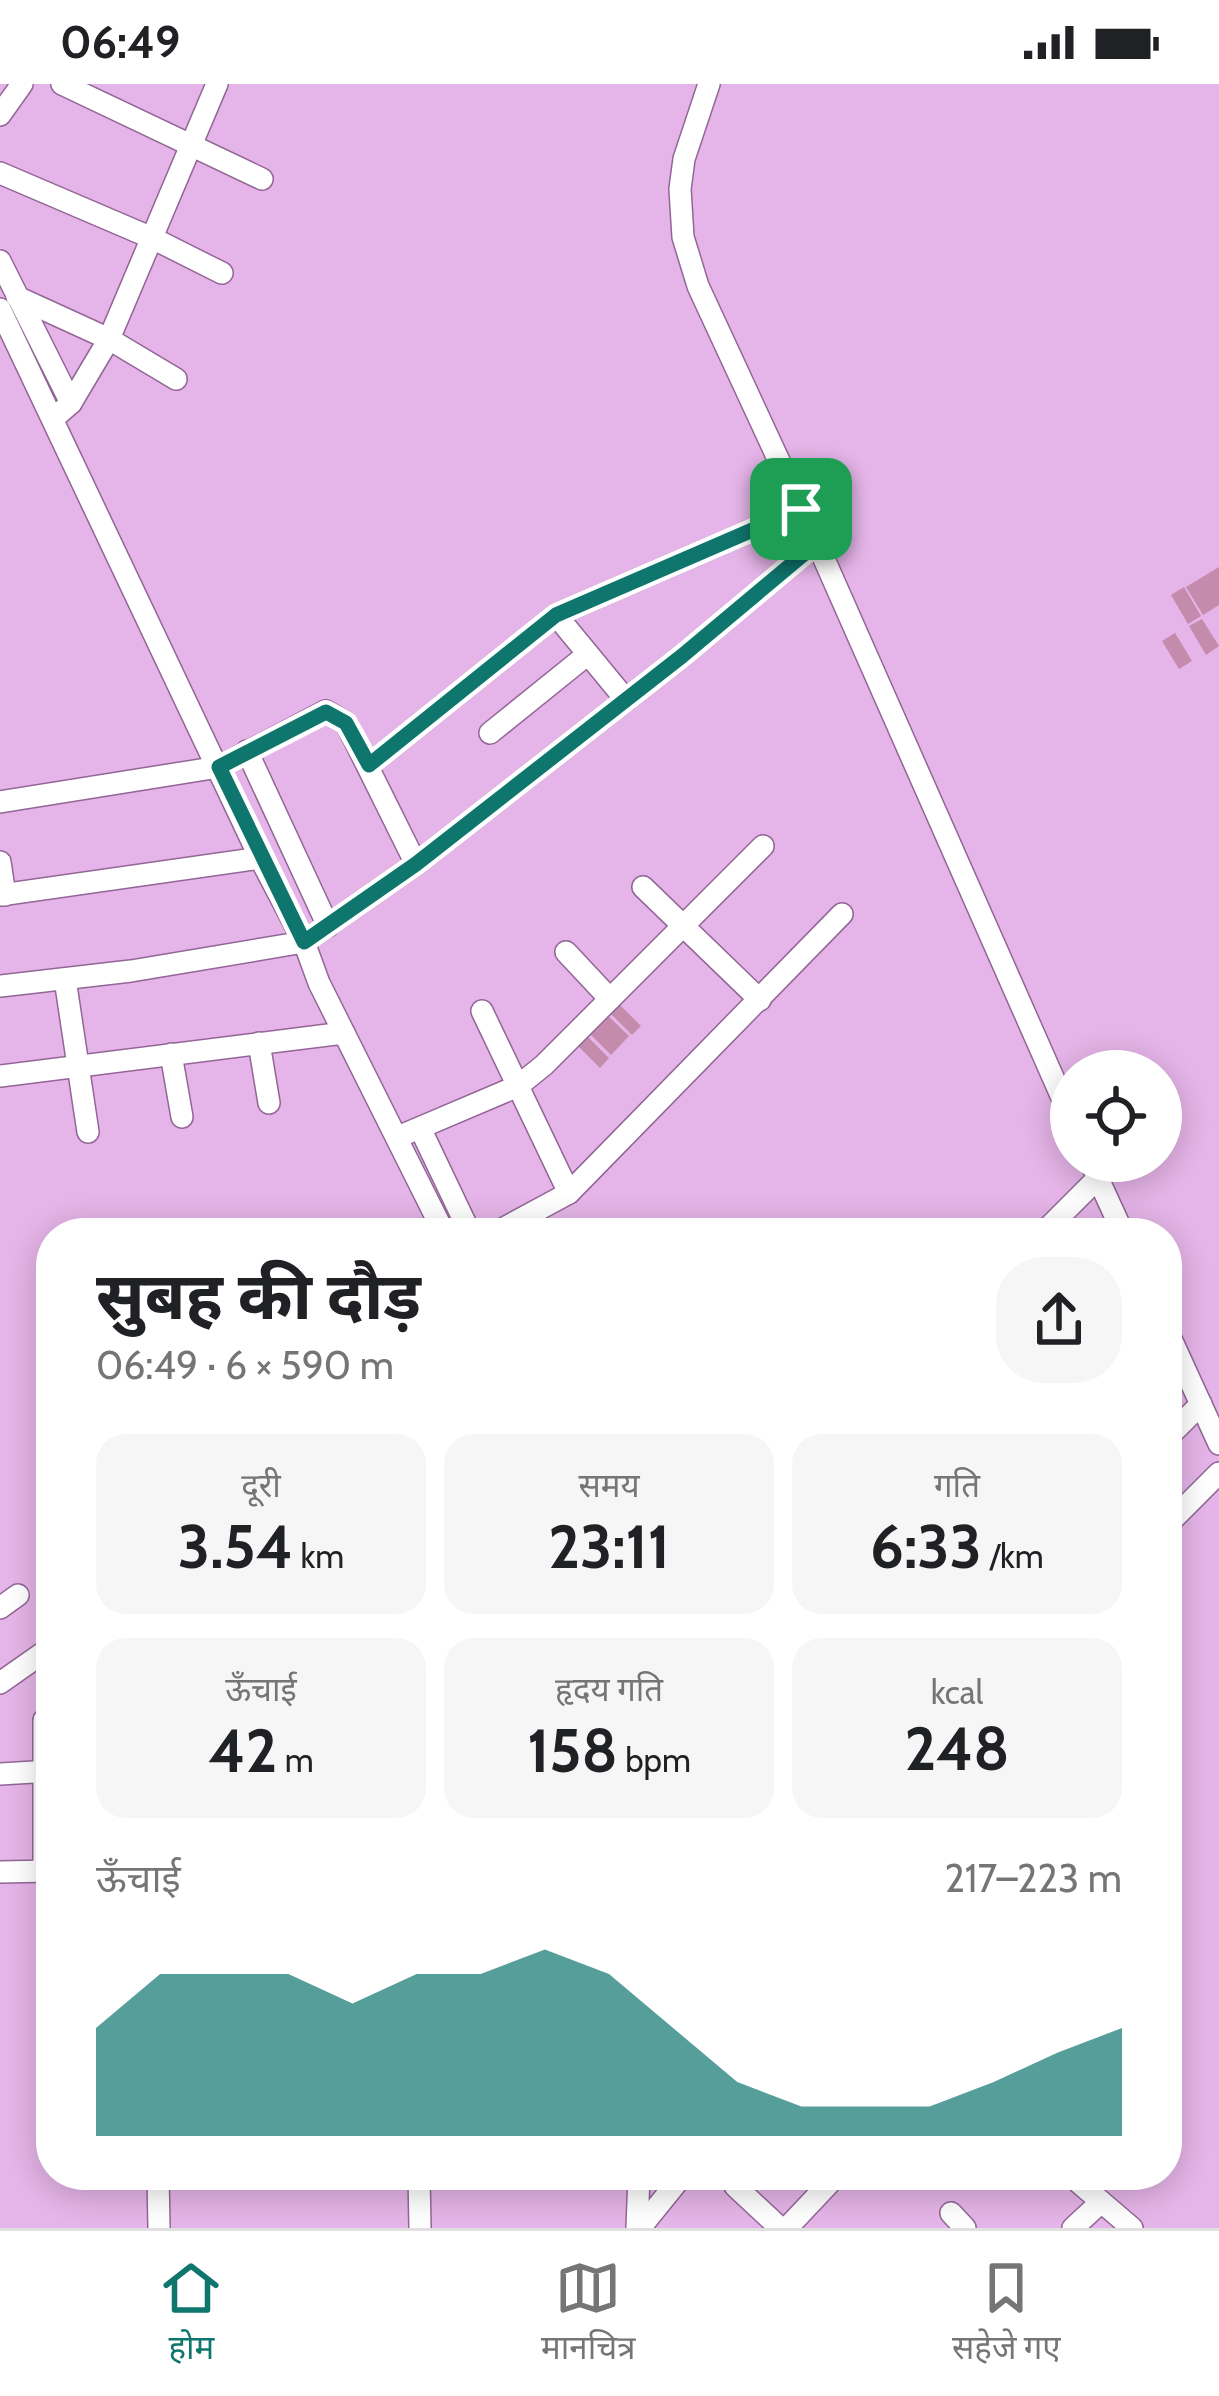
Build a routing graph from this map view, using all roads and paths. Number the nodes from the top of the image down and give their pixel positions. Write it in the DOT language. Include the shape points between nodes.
graph roads {
  1 [pos="22,84"];
  2 [pos="62,84"];
  3 [pos="218,84"];
  4 [pos="709,84"];
  5 [pos="0,115"];
  6 [pos="190,148"];
  7 [pos="0,173"];
  8 [pos="262,179"];
  9 [pos="152,238"];
  10 [pos="0,262"];
  11 [pos="222,273"];
  12 [pos="8,303"];
  13 [pos="109,339"];
  14 [pos="176,379"];
  15 [pos="63,410"];
  16 [pos="801,509"];
  17 [pos="817,543"];
  18 [pos="556,615"];
  19 [pos="588,654"];
  20 [pos="626,700"];
  21 [pos="490,733"];
  22 [pos="248,751"];
  23 [pos="369,765"];
  24 [pos="219,767"];
  25 [pos="0,802"];
  26 [pos="763,845"];
  27 [pos="260,858"];
  28 [pos="0,862"];
  29 [pos="416,864"];
  30 [pos="643,887"];
  31 [pos="3,895"];
  32 [pos="842,914"];
  33 [pos="328,926"];
  34 [pos="684,928"];
  35 [pos="304,942"];
  36 [pos="566,952"];
  37 [pos="65,979"];
  38 [pos="0,986"];
  39 [pos="610,999"];
  40 [pos="760,1000"];
  41 [pos="482,1011"];
  42 [pos="344,1033"];
  43 [pos="259,1043"];
  44 [pos="171,1054"];
  45 [pos="79,1065"];
  46 [pos="1050,1070"];
  47 [pos="0,1076"];
  48 [pos="518,1086"];
  49 [pos="269,1102"];
  50 [pos="182,1118"];
  51 [pos="420,1128"];
  52 [pos="88,1132"];
  53 [pos="398,1137"];
  54 [pos="1084,1182"];
  55 [pos="1100,1182"];
  56 [pos="569,1193"];
  57 [pos="437,1218"];
  58 [pos="463,1218"];
  59 [pos="523,1218"];
  60 [pos="1055,1218"];
  61 [pos="1116,1218"];
  62 [pos="1182,1363"];
  63 [pos="1201,1404"];
  64 [pos="1182,1423"];
  65 [pos="1219,1444"];
  66 [pos="1219,1473"];
  67 [pos="1182,1511"];
  68 [pos="36,1658"];
  69 [pos="0,1683"];
  70 [pos="36,1772"];
  71 [pos="0,1774"];
  72 [pos="36,1871"];
  73 [pos="0,1873"];
  74 [pos="158,2190"];
  75 [pos="419,2190"];
  76 [pos="639,2190"];
  77 [pos="671,2190"];
  78 [pos="740,2190"];
  79 [pos="822,2190"];
  80 [pos="1086,2190"];
  81 [pos="1100,2203"];
  82 [pos="159,2228"];
  83 [pos="420,2228"];
  84 [pos="639,2228"];
  85 [pos="784,2228"];
  86 [pos="1073,2228"];
  87 [pos="1132,2228"];
  1 -- 5 [label="street"];
  2 -- 6 [label="street"];
  3 -- 6 [label="street"];
  4 -- 16 [label="street" via="684,159 683,237"];
  6 -- 8 [label="street"];
  6 -- 9 [label="street"];
  7 -- 9 [label="street"];
  9 -- 11 [label="street"];
  9 -- 13 [label="street"];
  10 -- 12 [label="street"];
  12 -- 13 [label="street"];
  12 -- 15 [label="street"];
  13 -- 14 [label="street"];
  13 -- 15 [label="street"];
  15 -- 24 [label="street"];
  16 -- 17 [label="street"];
  16 -- 18 [label="street"];
  17 -- 20 [label="street"];
  17 -- 46 [label="street"];
  18 -- 19 [label="street"];
  18 -- 23 [label="street"];
  19 -- 20 [label="street"];
  19 -- 21 [label="street"];
  20 -- 29 [label="street"];
  22 -- 23 [label="street" via="326,712 346,723"];
  22 -- 24 [label="street"];
  22 -- 33 [label="street"];
  23 -- 29 [label="street"];
  24 -- 25 [label="street"];
  24 -- 27 [label="street"];
  26 -- 34 [label="street"];
  27 -- 31 [label="street"];
  27 -- 35 [label="street"];
  28 -- 31 [label="street"];
  29 -- 33 [label="street"];
  30 -- 34 [label="street"];
  32 -- 40 [label="street"];
  33 -- 35 [label="street"];
  34 -- 39 [label="street"];
  34 -- 40 [label="street"];
  35 -- 37 [label="street"];
  35 -- 42 [label="street"];
  36 -- 39 [label="street"];
  37 -- 38 [label="street"];
  37 -- 45 [label="street"];
  39 -- 48 [label="street"];
  40 -- 56 [label="street"];
  41 -- 48 [label="street"];
  42 -- 43 [label="street"];
  42 -- 53 [label="street"];
  43 -- 44 [label="street"];
  43 -- 49 [label="street"];
  44 -- 45 [label="street"];
  44 -- 50 [label="street"];
  45 -- 47 [label="street"];
  45 -- 52 [label="street"];
  48 -- 51 [label="street"];
  48 -- 56 [label="street"];
  51 -- 53 [label="street"];
  51 -- 58 [label="street"];
  53 -- 57 [label="street"];
  54 -- 60 [label="street"];
  55 -- 61 [label="street"];
  56 -- 59 [label="street"];
  62 -- 63 [label="street"];
  63 -- 64 [label="street"];
  63 -- 65 [label="street"];
  66 -- 67 [label="street"];
  68 -- 69 [label="street"];
  70 -- 71 [label="street"];
  72 -- 73 [label="street"];
  74 -- 82 [label="street"];
  75 -- 83 [label="street"];
  76 -- 84 [label="street"];
  77 -- 84 [label="street"];
  78 -- 85 [label="street"];
  79 -- 85 [label="street"];
  80 -- 81 [label="street"];
  81 -- 86 [label="street"];
  81 -- 87 [label="street"];
}
